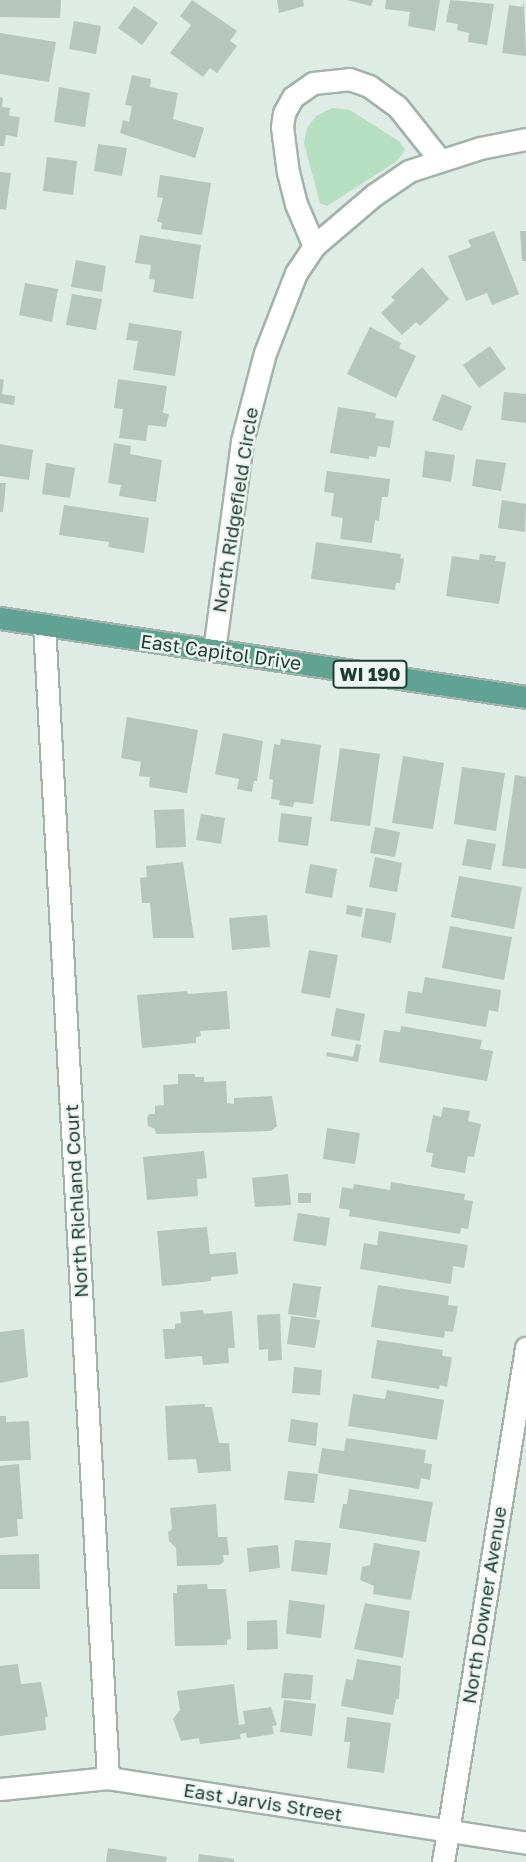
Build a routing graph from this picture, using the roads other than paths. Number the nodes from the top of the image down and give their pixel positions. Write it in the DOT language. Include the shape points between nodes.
graph roads {
  1 [pos="526,139"];
  2 [pos="440,160"];
  3 [pos="314,246"];
  4 [pos="0,618"];
  5 [pos="44,625"];
  6 [pos="214,651"];
  7 [pos="526,696"];
  8 [pos="526,1348"];
  9 [pos="108,1778"];
  10 [pos="0,1789"];
  11 [pos="448,1831"];
  12 [pos="526,1843"];
  13 [pos="443,1862"];
  1 -- 2 [label="street, North Ridgefield Circle"];
  2 -- 3 [label="street, North Ridgefield Circle" via="409,171"];
  2 -- 3 [label="street" via="397,106 369,86 349,79 313,83 293,97 282,127 296,204"];
  3 -- 6 [label="street, North Ridgefield Circle" via="296,273 253,392 242,441"];
  4 -- 5 [label="main road, East Capitol Drive / WI 190"];
  5 -- 6 [label="main road, East Capitol Drive / WI 190"];
  5 -- 9 [label="street, North Richland Court"];
  6 -- 7 [label="main road, East Capitol Drive / WI 190"];
  8 -- 11 [label="street, North Downer Avenue"];
  9 -- 10 [label="street, East Jarvis Street"];
  9 -- 11 [label="street, East Jarvis Street"];
  11 -- 12 [label="street, East Jarvis Street"];
  11 -- 13 [label="street, North Downer Avenue"];
}
